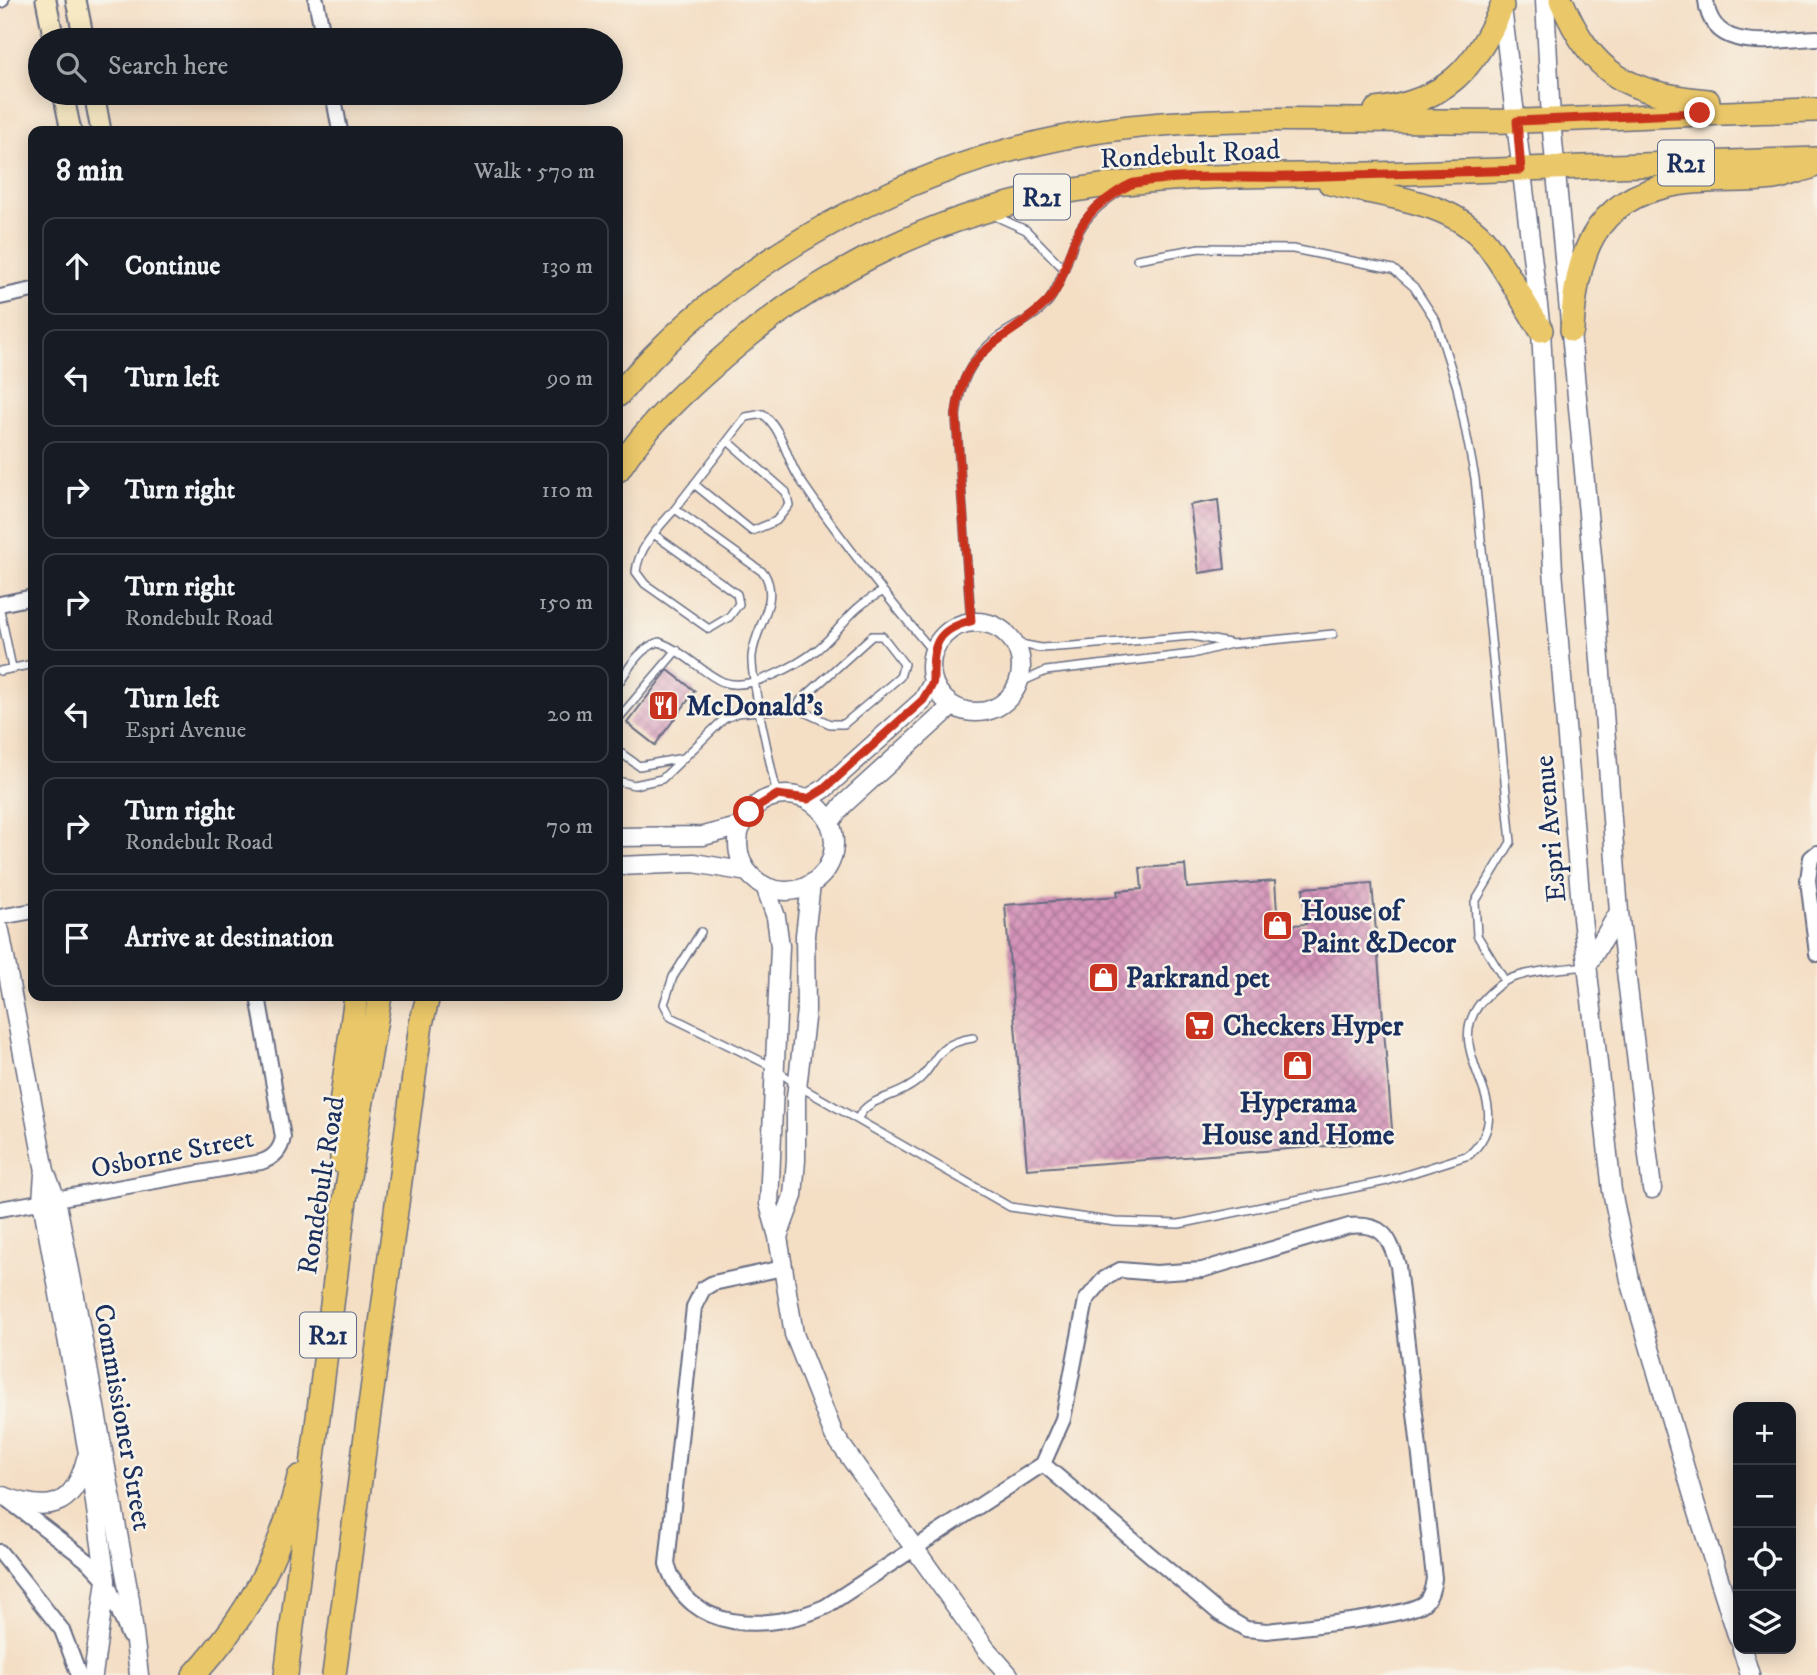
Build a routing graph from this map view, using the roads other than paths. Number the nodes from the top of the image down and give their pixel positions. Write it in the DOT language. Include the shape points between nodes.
graph roads {
  1 [pos="47,0"];
  2 [pos="76,0"];
  3 [pos="316,0"];
  4 [pos="1545,0"];
  5 [pos="1561,0"];
  6 [pos="1501,3"];
  7 [pos="1707,7"];
  8 [pos="52,28"];
  9 [pos="82,28"];
  10 [pos="322,28"];
  11 [pos="1817,38"];
  12 [pos="66,105"];
  13 [pos="96,105"];
  14 [pos="335,105"];
  15 [pos="1807,110"];
  16 [pos="1293,120"];
  17 [pos="1551,120"];
  18 [pos="1517,121"];
  19 [pos="70,126"];
  20 [pos="100,126"];
  21 [pos="339,126"];
  22 [pos="1817,159"];
  23 [pos="1817,165"];
  24 [pos="1556,169"];
  25 [pos="1521,170"];
  26 [pos="1301,176"];
  27 [pos="1132,184"];
  28 [pos="986,211"];
  29 [pos="1137,259"];
  30 [pos="1063,268"];
  31 [pos="28,291"];
  32 [pos="0,297"];
  33 [pos="1541,330"];
  34 [pos="1572,330"];
  35 [pos="623,389"];
  36 [pos="728,441"];
  37 [pos="623,464"];
  38 [pos="694,484"];
  39 [pos="675,509"];
  40 [pos="654,535"];
  41 [pos="882,592"];
  42 [pos="28,598"];
  43 [pos="0,604"];
  44 [pos="0,610"];
  45 [pos="971,621"];
  46 [pos="1333,634"];
  47 [pos="1015,643"];
  48 [pos="1231,644"];
  49 [pos="677,650"];
  50 [pos="933,652"];
  51 [pos="28,665"];
  52 [pos="12,668"];
  53 [pos="0,671"];
  54 [pos="623,677"];
  55 [pos="756,682"];
  56 [pos="933,682"];
  57 [pos="1019,682"];
  58 [pos="952,706"];
  59 [pos="796,708"];
  60 [pos="759,711"];
  61 [pos="623,713"];
  62 [pos="623,755"];
  63 [pos="687,757"];
  64 [pos="623,782"];
  65 [pos="777,795"];
  66 [pos="808,799"];
  67 [pos="830,822"];
  68 [pos="742,826"];
  69 [pos="623,837"];
  70 [pos="1817,853"];
  71 [pos="623,866"];
  72 [pos="748,872"];
  73 [pos="811,884"];
  74 [pos="765,886"];
  75 [pos="28,912"];
  76 [pos="1619,912"];
  77 [pos="0,917"];
  78 [pos="0,931"];
  79 [pos="701,932"];
  80 [pos="1817,954"];
  81 [pos="1587,966"];
  82 [pos="1506,981"];
  83 [pos="259,1001"];
  84 [pos="355,1001"];
  85 [pos="379,1001"];
  86 [pos="427,1001"];
  87 [pos="973,1038"];
  88 [pos="773,1067"];
  89 [pos="797,1085"];
  90 [pos="858,1118"];
  91 [pos="1652,1189"];
  92 [pos="49,1200"];
  93 [pos="345,1200"];
  94 [pos="0,1209"];
  95 [pos="778,1237"];
  96 [pos="783,1268"];
  97 [pos="322,1381"];
  98 [pos="88,1453"];
  99 [pos="1043,1464"];
  100 [pos="1,1494"];
  101 [pos="914,1550"];
  102 [pos="0,1552"];
  103 [pos="106,1580"];
  104 [pos="1733,1622"];
  105 [pos="135,1652"];
  106 [pos="1744,1654"];
  107 [pos="79,1675"];
  108 [pos="93,1675"];
  109 [pos="139,1675"];
  110 [pos="194,1675"];
  111 [pos="286,1675"];
  112 [pos="334,1675"];
  113 [pos="1009,1675"];
  114 [pos="1750,1675"];
  1 -- 8 [label="main road"];
  2 -- 9 [label="main road"];
  3 -- 10 [label="street"];
  4 -- 17 [label="street"];
  5 -- 15 [label="main road" via="1588,52 1633,86 1663,96"];
  6 -- 16 [label="main road" via="1490,34 1471,65 1437,92 1396,107"];
  6 -- 18 [label="street, Espri Avenue"];
  7 -- 11 [label="street" via="1719,31 1737,39"];
  12 -- 19 [label="main road"];
  13 -- 20 [label="main road"];
  14 -- 21 [label="street"];
  15 -- 17 [label="main road, Rondebult Road / R21"];
  16 -- 18 [label="main road, Rondebult Road / R21"];
  16 -- 35 [label="main road, Rondebult Road / R21" via="1128,128 1044,143 932,177 863,205 740,281 655,352"];
  17 -- 18 [label="main road, Rondebult Road / R21"];
  17 -- 24 [label="street"];
  18 -- 25 [label="street, Espri Avenue"];
  22 -- 24 [label="main road, Rondebult Road / R21"];
  23 -- 34 [label="main road" via="1777,177 1673,184 1624,203 1609,215 1582,257"];
  24 -- 25 [label="main road, Rondebult Road / R21"];
  24 -- 34 [label="street"];
  25 -- 26 [label="main road, Rondebult Road / R21"];
  25 -- 33 [label="street, Espri Avenue"];
  26 -- 27 [label="main road, Rondebult Road / R21"];
  26 -- 33 [label="main road" via="1440,210 1460,220 1488,245"];
  27 -- 28 [label="main road, Rondebult Road / R21" via="1065,192"];
  27 -- 30 [label="lane" via="1101,204 1082,224"];
  28 -- 30 [label="lane" via="1026,230"];
  28 -- 37 [label="main road, Rondebult Road / R21" via="935,227 870,256 772,315 672,404"];
  29 -- 82 [label="lane" via="1200,248 1293,249 1393,269 1414,287 1436,321 1457,387 1475,478 1511,842 1475,902 1477,935"];
  30 -- 45 [label="lane" via="1051,298 977,358 959,386 956,415"];
  31 -- 32 [label="street"];
  33 -- 81 [label="street, Espri Avenue" via="1553,570"];
  34 -- 76 [label="street"];
  36 -- 38 [label="lane"];
  36 -- 38 [label="lane" via="786,492 789,505 776,521 752,531"];
  36 -- 41 [label="lane" via="746,417 763,414 775,424 797,475"];
  38 -- 39 [label="lane"];
  39 -- 40 [label="lane"];
  39 -- 55 [label="lane" via="764,573 771,584 772,595 755,636"];
  40 -- 40 [label="lane" via="737,594 738,604 719,625 709,629 645,584 636,572 637,559"];
  41 -- 50 [label="lane"];
  41 -- 55 [label="lane" via="851,611 820,648"];
  42 -- 43 [label="street"];
  44 -- 52 [label="lane"];
  45 -- 47 [label="street" via="991,624"];
  45 -- 50 [label="street" via="952,628"];
  46 -- 48 [label="lane"];
  47 -- 48 [label="lane" via="1041,648 1192,636"];
  47 -- 57 [label="street" via="1021,662"];
  48 -- 57 [label="lane" via="1192,654 1046,671"];
  49 -- 54 [label="lane" via="659,642 651,644"];
  49 -- 55 [label="lane" via="722,681 736,685"];
  49 -- 61 [label="lane"];
  50 -- 56 [label="street"];
  51 -- 52 [label="lane"];
  52 -- 53 [label="lane"];
  55 -- 60 [label="lane"];
  56 -- 58 [label="street"];
  56 -- 66 [label="street" via="923,700"];
  57 -- 58 [label="street" via="1008,700 991,710 971,712"];
  58 -- 67 [label="street"];
  59 -- 59 [label="lane" via="830,724 844,724 900,677 904,664 882,636 872,636"];
  59 -- 60 [label="lane"];
  60 -- 63 [label="lane" via="724,719"];
  60 -- 65 [label="lane"];
  62 -- 63 [label="lane" via="639,766"];
  63 -- 64 [label="lane" via="662,779 634,785"];
  65 -- 66 [label="street"];
  65 -- 68 [label="street" via="757,804"];
  66 -- 67 [label="street"];
  67 -- 73 [label="street" via="833,854 824,874"];
  68 -- 69 [label="street" via="703,836"];
  68 -- 72 [label="street" via="739,853"];
  70 -- 80 [label="street" via="1811,858 1808,880"];
  71 -- 72 [label="street" via="694,863"];
  72 -- 74 [label="street"];
  73 -- 74 [label="street" via="786,891"];
  73 -- 89 [label="street" via="805,934 806,1010"];
  74 -- 88 [label="street" via="780,946"];
  75 -- 77 [label="street"];
  76 -- 81 [label="street"];
  76 -- 91 [label="street"];
  78 -- 92 [label="street, Commissioner Street"];
  79 -- 88 [label="lane" via="673,977 664,1004 671,1017"];
  81 -- 82 [label="lane"];
  81 -- 104 [label="street, Espri Avenue" via="1612,1191 1630,1280"];
  82 -- 90 [label="lane" via="1475,1009 1467,1029 1469,1055 1488,1096 1491,1118 1477,1148 1459,1159 1374,1184 1179,1224 1115,1222 1010,1207"];
  83 -- 92 [label="street, Osborne Street" via="283,1137 277,1153 261,1162"];
  84 -- 93 [label="main road" via="341,1104"];
  85 -- 93 [label="main road, Rondebult Road / R21"];
  86 -- 112 [label="main road, R21"];
  87 -- 90 [label="lane" via="944,1046 922,1077 864,1107"];
  88 -- 89 [label="lane"];
  88 -- 95 [label="street" via="769,1204"];
  89 -- 90 [label="lane"];
  89 -- 95 [label="street" via="793,1196"];
  92 -- 94 [label="street, Osborne Street"];
  92 -- 98 [label="street, Commissioner Street"];
  92 -- 105 [label="street, Commissioner Street" via="130,1600"];
  93 -- 97 [label="main road, Rondebult Road / R21"];
  95 -- 96 [label="street"];
  96 -- 101 [label="street" via="794,1334 834,1435"];
  96 -- 101 [label="street" via="713,1283 694,1307 668,1545 667,1564 673,1580 682,1596 710,1616 787,1622 825,1607"];
  97 -- 110 [label="main road" via="274,1559 248,1609"];
  97 -- 111 [label="main road, Rondebult Road / R21"];
  98 -- 100 [label="street" via="80,1481 59,1501 32,1507"];
  98 -- 103 [label="street, Commissioner Street"];
  99 -- 99 [label="street" via="1063,1419 1086,1300 1104,1279 1120,1270 1166,1273 1202,1269 1349,1226 1366,1224 1386,1236 1398,1266 1434,1578 1425,1602 1395,1612 1267,1631 1246,1629 1219,1613"];
  99 -- 101 [label="street"];
  100 -- 103 [label="street"];
  101 -- 113 [label="street"];
  102 -- 107 [label="street" via="62,1630"];
  103 -- 105 [label="street"];
  103 -- 108 [label="street, Commissioner Street"];
  105 -- 109 [label="street, Commissioner Street"];
  106 -- 114 [label="street"];
}
